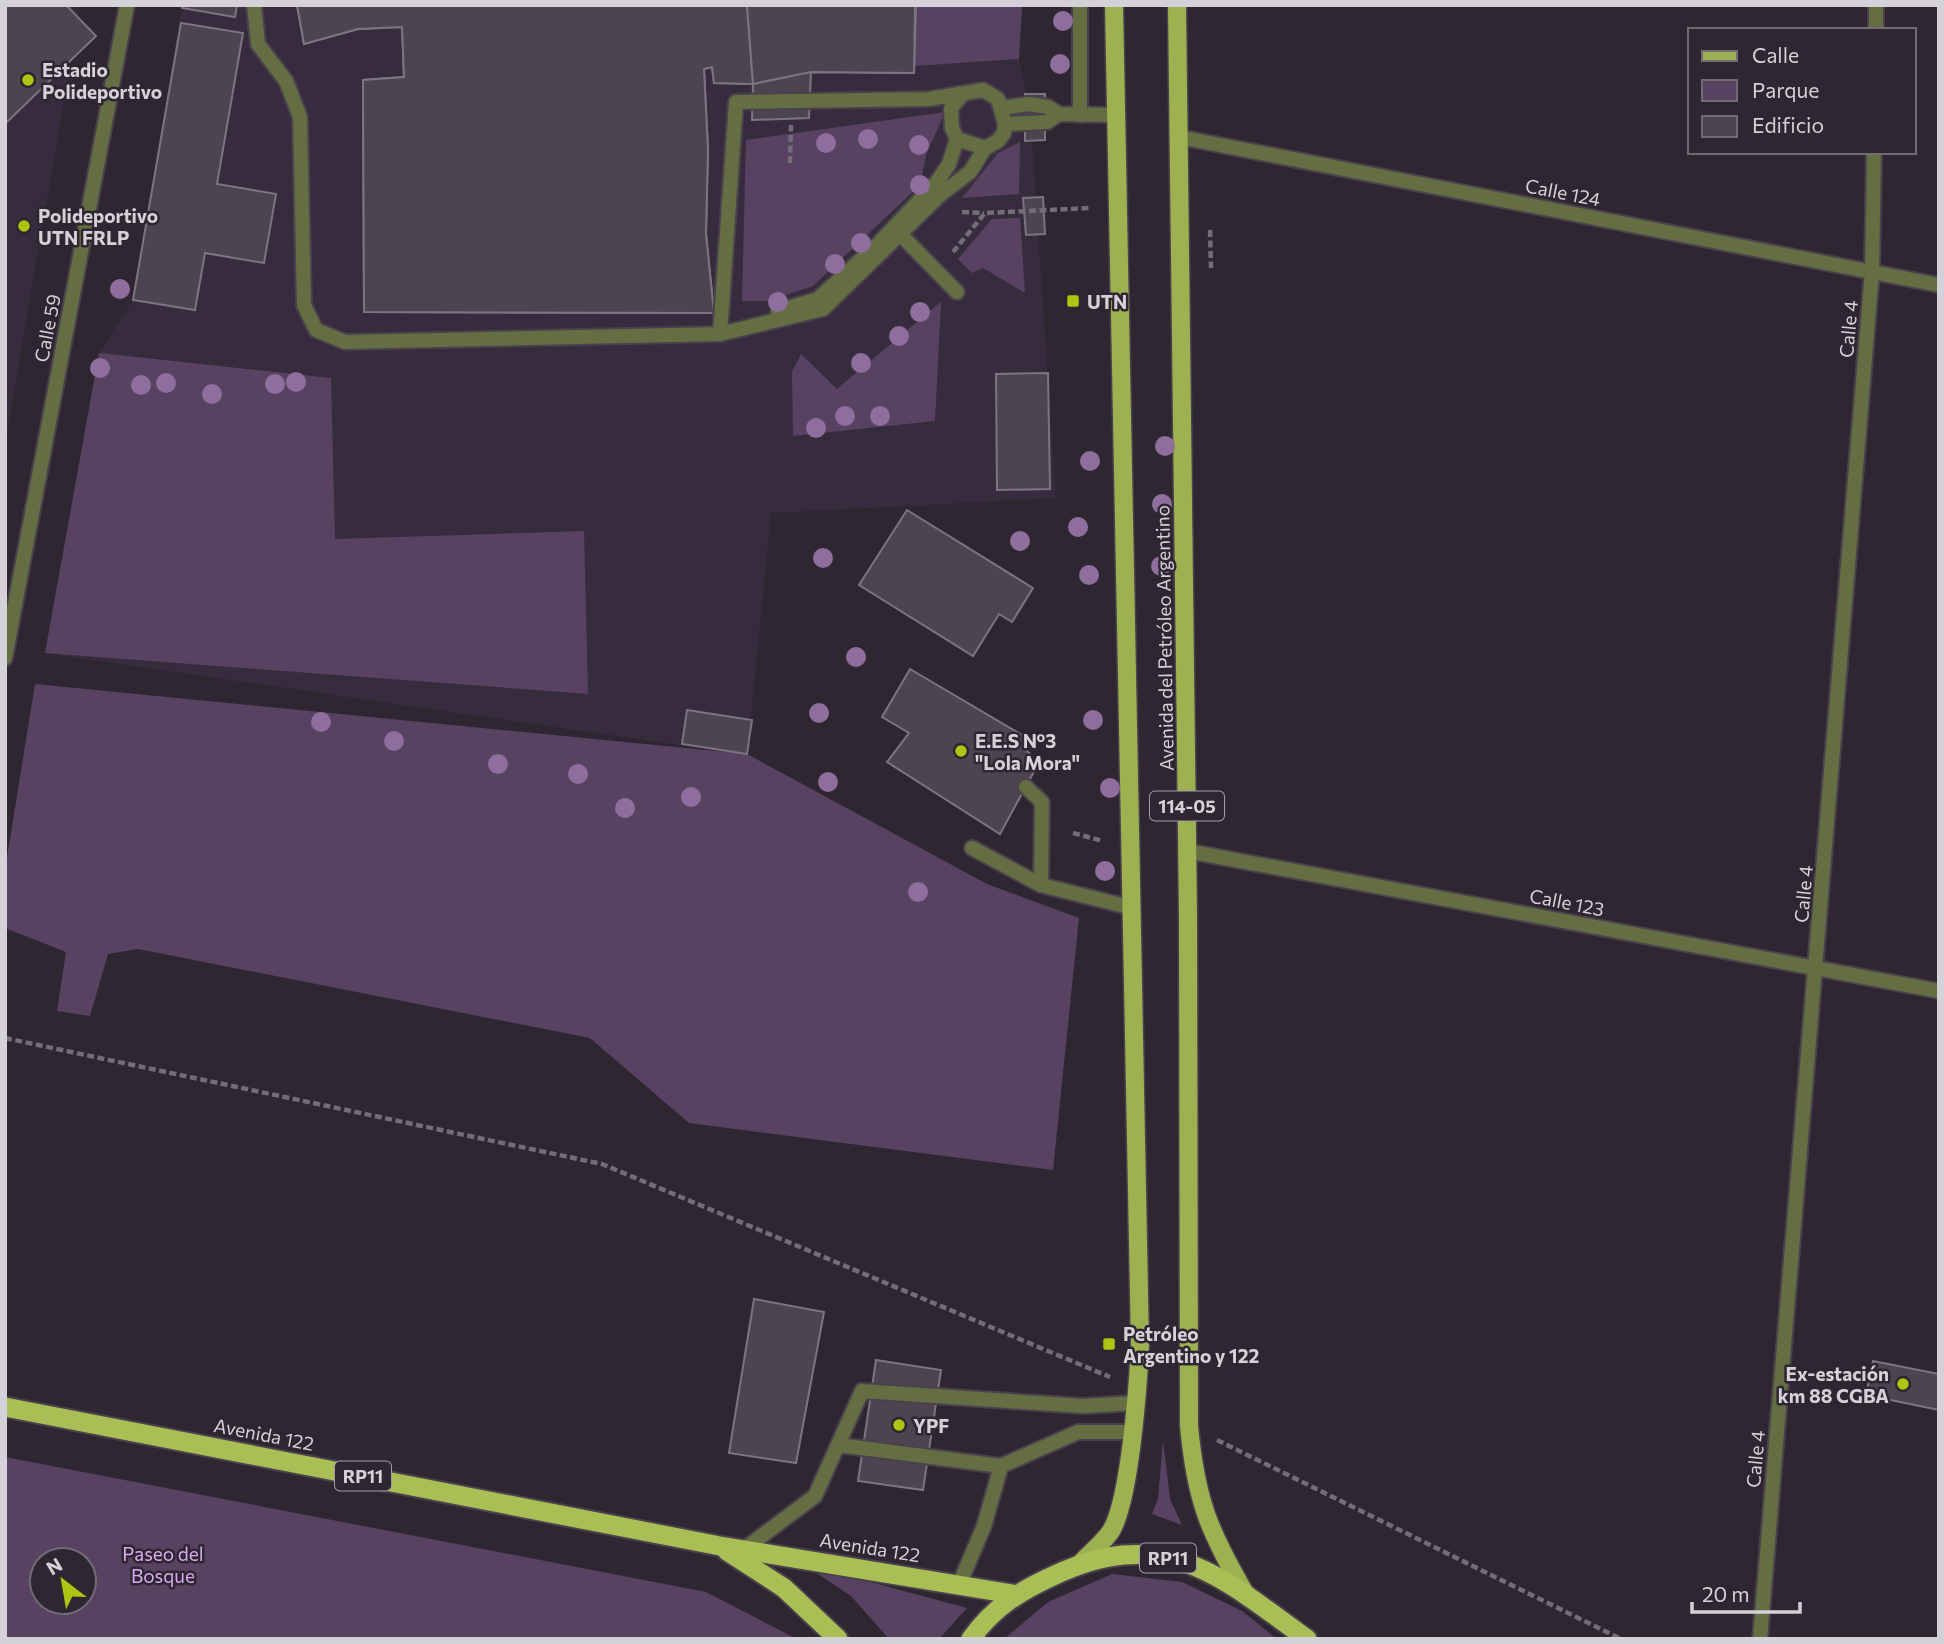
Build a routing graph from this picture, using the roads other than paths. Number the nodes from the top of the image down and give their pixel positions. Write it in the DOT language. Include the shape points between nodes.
graph roads {
  1 [pos="127,5"];
  2 [pos="254,5"];
  3 [pos="1080,5"];
  4 [pos="1114,5"];
  5 [pos="1177,5"];
  6 [pos="1876,5"];
  7 [pos="1876,28"];
  8 [pos="964,94"];
  9 [pos="1002,108"];
  10 [pos="1059,114"];
  11 [pos="1080,114"];
  12 [pos="1115,115"];
  13 [pos="1006,124"];
  14 [pos="1179,138"];
  15 [pos="957,139"];
  16 [pos="985,148"];
  17 [pos="1874,154"];
  18 [pos="901,235"];
  19 [pos="1872,272"];
  20 [pos="1939,285"];
  21 [pos="957,292"];
  22 [pos="721,331"];
  23 [pos="5,658"];
  24 [pos="1026,787"];
  25 [pos="972,848"];
  26 [pos="1187,851"];
  27 [pos="1041,884"];
  28 [pos="1133,908"];
  29 [pos="1816,968"];
  30 [pos="1939,991"];
  31 [pos="1137,1396"];
  32 [pos="5,1406"];
  33 [pos="1132,1432"];
  34 [pos="838,1445"];
  35 [pos="1001,1466"];
  36 [pos="720,1546"];
  37 [pos="743,1550"];
  38 [pos="1081,1563"];
  39 [pos="958,1585"];
  40 [pos="1013,1594"];
  41 [pos="1246,1595"];
  42 [pos="838,1639"];
  43 [pos="971,1639"];
  44 [pos="1307,1639"];
  45 [pos="1760,1639"];
  1 -- 23 [label="street, Calle 59"];
  2 -- 22 [label="street" via="258,44 286,81 300,117 304,305 316,330 345,342"];
  3 -- 11 [label="street"];
  4 -- 12 [label="main road, Avenida del Petróleo Argentino / 114-05"];
  5 -- 14 [label="main road, Avenida del Petróleo Argentino / 114-05"];
  6 -- 7 [label="street"];
  8 -- 9 [label="street" via="983,90 998,99"];
  8 -- 15 [label="street" via="951,107"];
  8 -- 22 [label="street" via="929,99 736,102"];
  9 -- 10 [label="street" via="1029,104"];
  9 -- 13 [label="street"];
  10 -- 11 [label="street"];
  10 -- 13 [label="street" via="1047,122"];
  11 -- 12 [label="street"];
  12 -- 28 [label="main road, Avenida del Petróleo Argentino / 114-05"];
  13 -- 16 [label="street" via="998,141"];
  14 -- 19 [label="street, Calle 124"];
  14 -- 26 [label="main road, Avenida del Petróleo Argentino / 114-05"];
  15 -- 16 [label="street"];
  15 -- 22 [label="street" via="937,183 818,299"];
  16 -- 18 [label="street" via="970,172"];
  17 -- 19 [label="street, Calle 4"];
  18 -- 21 [label="street"];
  18 -- 22 [label="street" via="823,309"];
  19 -- 20 [label="street, Calle 124"];
  19 -- 29 [label="street, Calle 4"];
  24 -- 27 [label="street" via="1042,802"];
  25 -- 27 [label="street"];
  26 -- 29 [label="street, Calle 123"];
  26 -- 41 [label="main road, Avenida del Petróleo Argentino / 114-05" via="1189,1426 1194,1479 1205,1518"];
  27 -- 28 [label="street"];
  28 -- 31 [label="main road, Avenida del Petróleo Argentino / 114-05"];
  29 -- 30 [label="street, Calle 123"];
  29 -- 45 [label="street, Calle 4"];
  31 -- 33 [label="main road, Avenida del Petróleo Argentino / 114-05"];
  31 -- 34 [label="street" via="1082,1406 862,1391"];
  32 -- 36 [label="highway, Avenida 122 / RP11"];
  33 -- 35 [label="street" via="1078,1432"];
  33 -- 38 [label="main road, Avenida del Petróleo Argentino / 114-05" via="1120,1508 1111,1532"];
  34 -- 35 [label="street"];
  34 -- 37 [label="street" via="815,1496"];
  35 -- 39 [label="street" via="984,1526"];
  36 -- 37 [label="highway, Avenida 122 / RP11"];
  36 -- 42 [label="highway, Avenida 122 / RP11" via="785,1588"];
  37 -- 39 [label="highway, Avenida 122 / RP11"];
  38 -- 40 [label="highway, RP11"];
  38 -- 41 [label="highway, RP11" via="1115,1555 1162,1556 1217,1574"];
  39 -- 40 [label="highway, Avenida 122 / RP11"];
  40 -- 43 [label="highway, RP11"];
  41 -- 44 [label="highway, RP11"];
}
